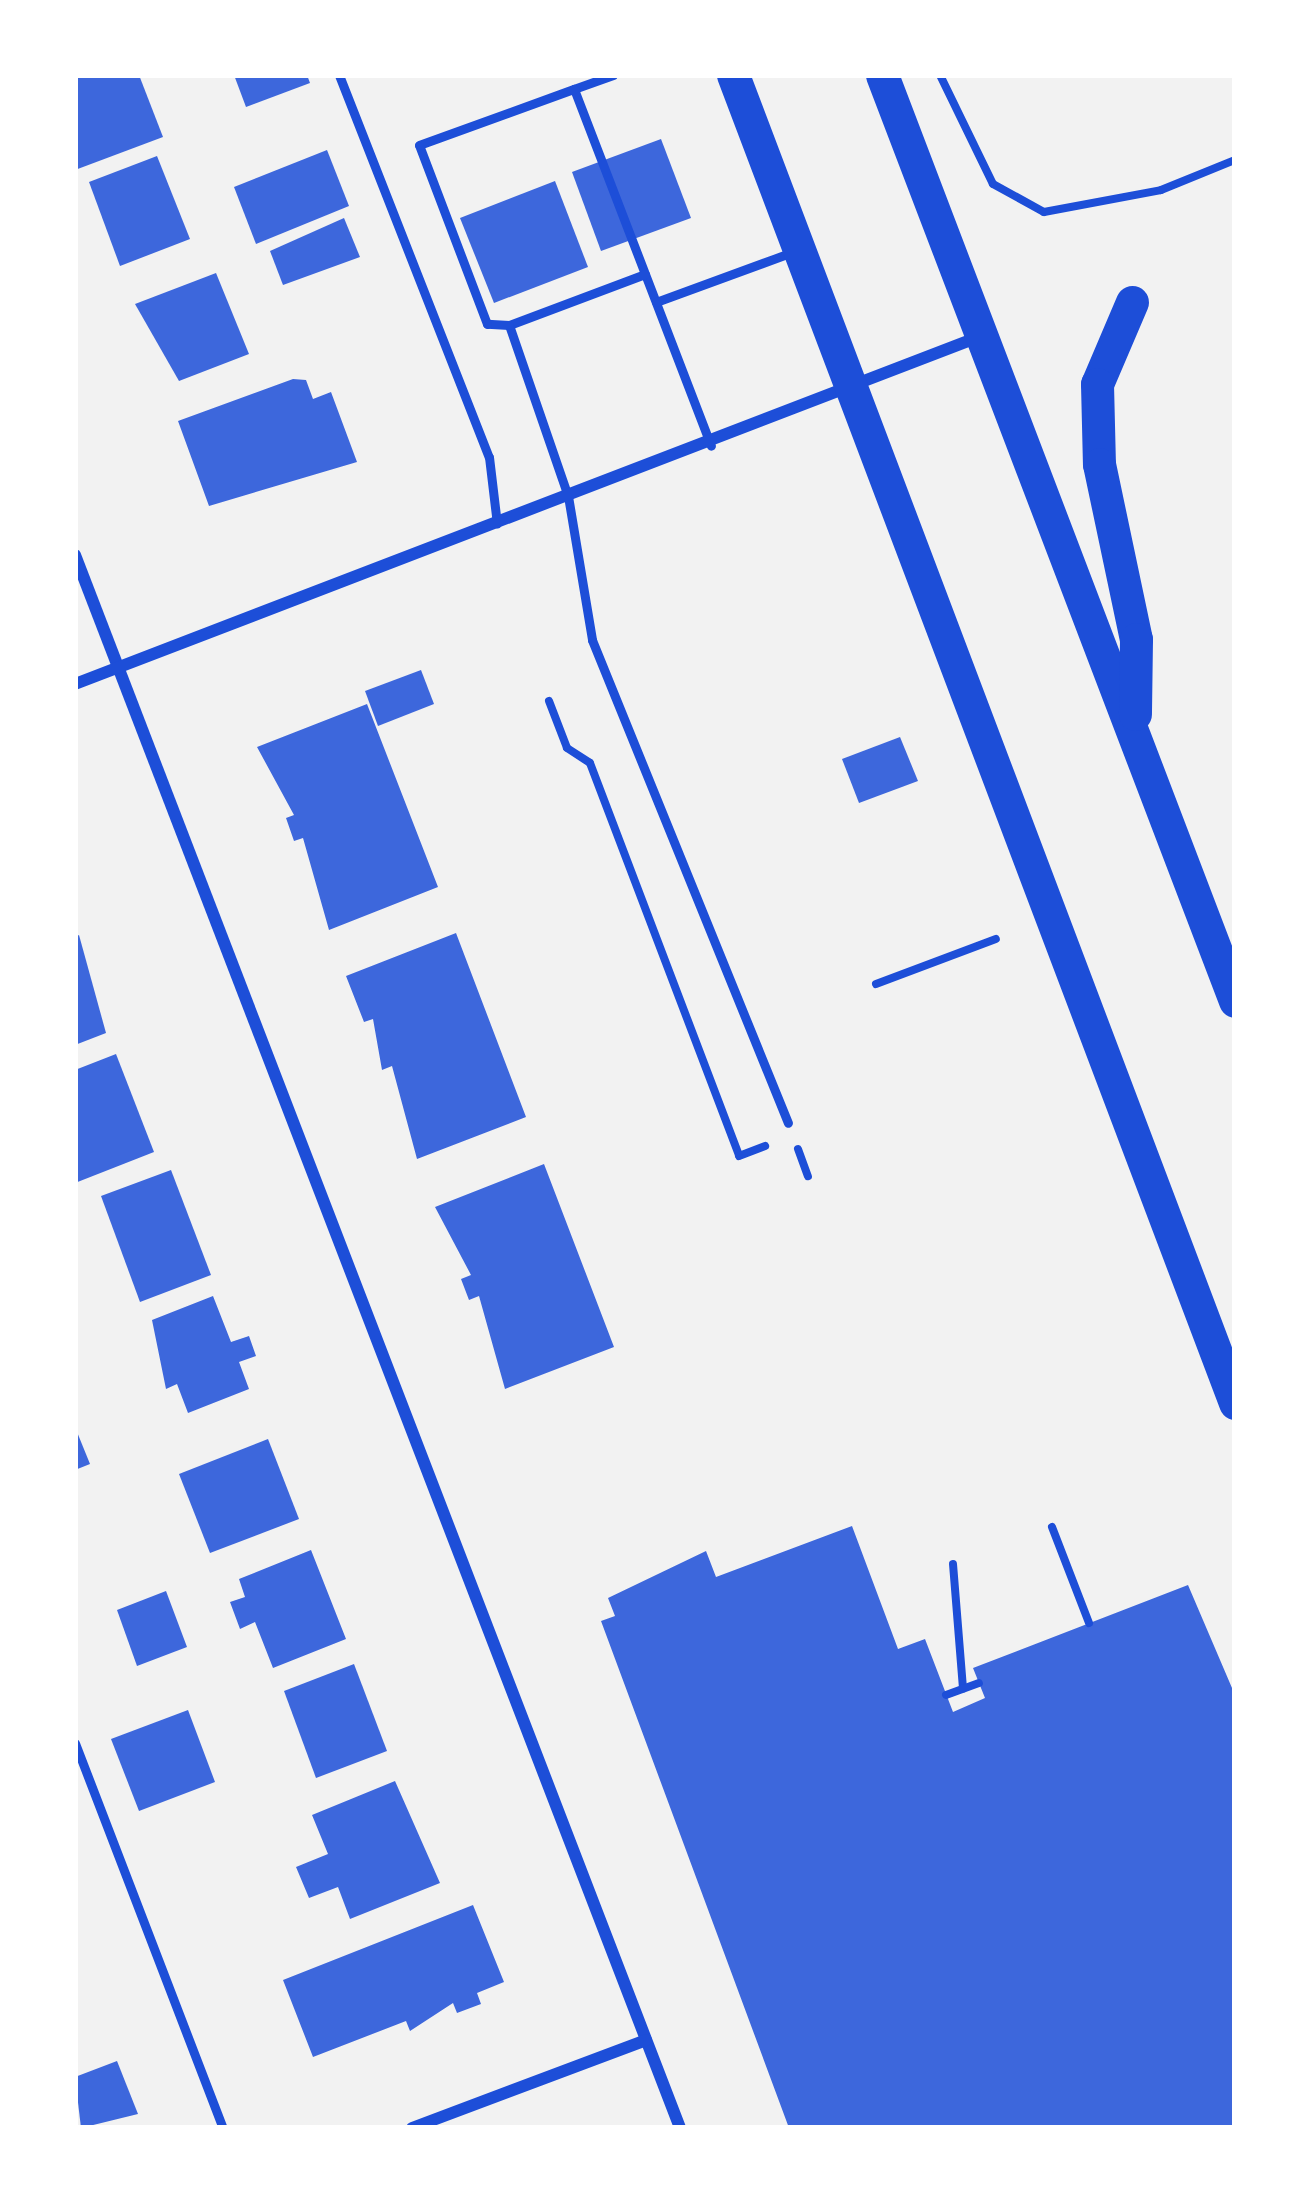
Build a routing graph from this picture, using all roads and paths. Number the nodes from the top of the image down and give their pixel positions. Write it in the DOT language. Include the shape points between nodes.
graph roads {
  1 [pos="339,75"];
  2 [pos="613,75"];
  3 [pos="733,75"];
  4 [pos="882,75"];
  5 [pos="940,75"];
  6 [pos="574,89"];
  7 [pos="1235,160"];
  8 [pos="799,250"];
  9 [pos="645,274"];
  10 [pos="656,302"];
  11 [pos="1132,302"];
  12 [pos="509,325"];
  13 [pos="982,336"];
  14 [pos="850,387"];
  15 [pos="711,446"];
  16 [pos="568,496"];
  17 [pos="497,524"];
  18 [pos="75,555"];
  19 [pos="118,667"];
  20 [pos="75,684"];
  21 [pos="549,701"];
  22 [pos="1134,734"];
  23 [pos="996,939"];
  24 [pos="876,984"];
  25 [pos="1235,1001"];
  26 [pos="788,1123"];
  27 [pos="808,1176"];
  28 [pos="1235,1402"];
  29 [pos="1052,1527"];
  30 [pos="953,1564"];
  31 [pos="1089,1623"];
  32 [pos="979,1683"];
  33 [pos="963,1689"];
  34 [pos="946,1695"];
  35 [pos="75,1743"];
  36 [pos="646,2039"];
  37 [pos="223,2128"];
  38 [pos="412,2128"];
  39 [pos="680,2128"];
  1 -- 17 [label="lane" via="489,457"];
  2 -- 6 [label="lane"];
  3 -- 8 [label="highway"];
  4 -- 13 [label="highway"];
  5 -- 7 [label="path" via="993,184 1044,212 1139,196"];
  6 -- 9 [label="lane"];
  6 -- 12 [label="lane" via="419,145 487,324"];
  8 -- 10 [label="lane"];
  8 -- 14 [label="highway"];
  9 -- 10 [label="lane"];
  9 -- 12 [label="lane"];
  10 -- 15 [label="lane"];
  11 -- 22 [label="highway" via="1097,384 1099,464 1136,640"];
  12 -- 16 [label="lane"];
  13 -- 14 [label="street"];
  13 -- 22 [label="highway"];
  14 -- 15 [label="street"];
  14 -- 28 [label="highway"];
  15 -- 16 [label="street"];
  16 -- 17 [label="street"];
  16 -- 26 [label="lane" via="592,640"];
  17 -- 19 [label="street"];
  18 -- 19 [label="street"];
  19 -- 20 [label="street"];
  19 -- 36 [label="street"];
  21 -- 27 [label="path" via="567,748 590,763 739,1156 793,1136"];
  22 -- 25 [label="highway"];
  23 -- 24 [label="path"];
  29 -- 31 [label="path"];
  30 -- 33 [label="path"];
  32 -- 33 [label="path"];
  33 -- 34 [label="path"];
  35 -- 37 [label="lane"];
  36 -- 38 [label="street"];
  36 -- 39 [label="street"];
}
